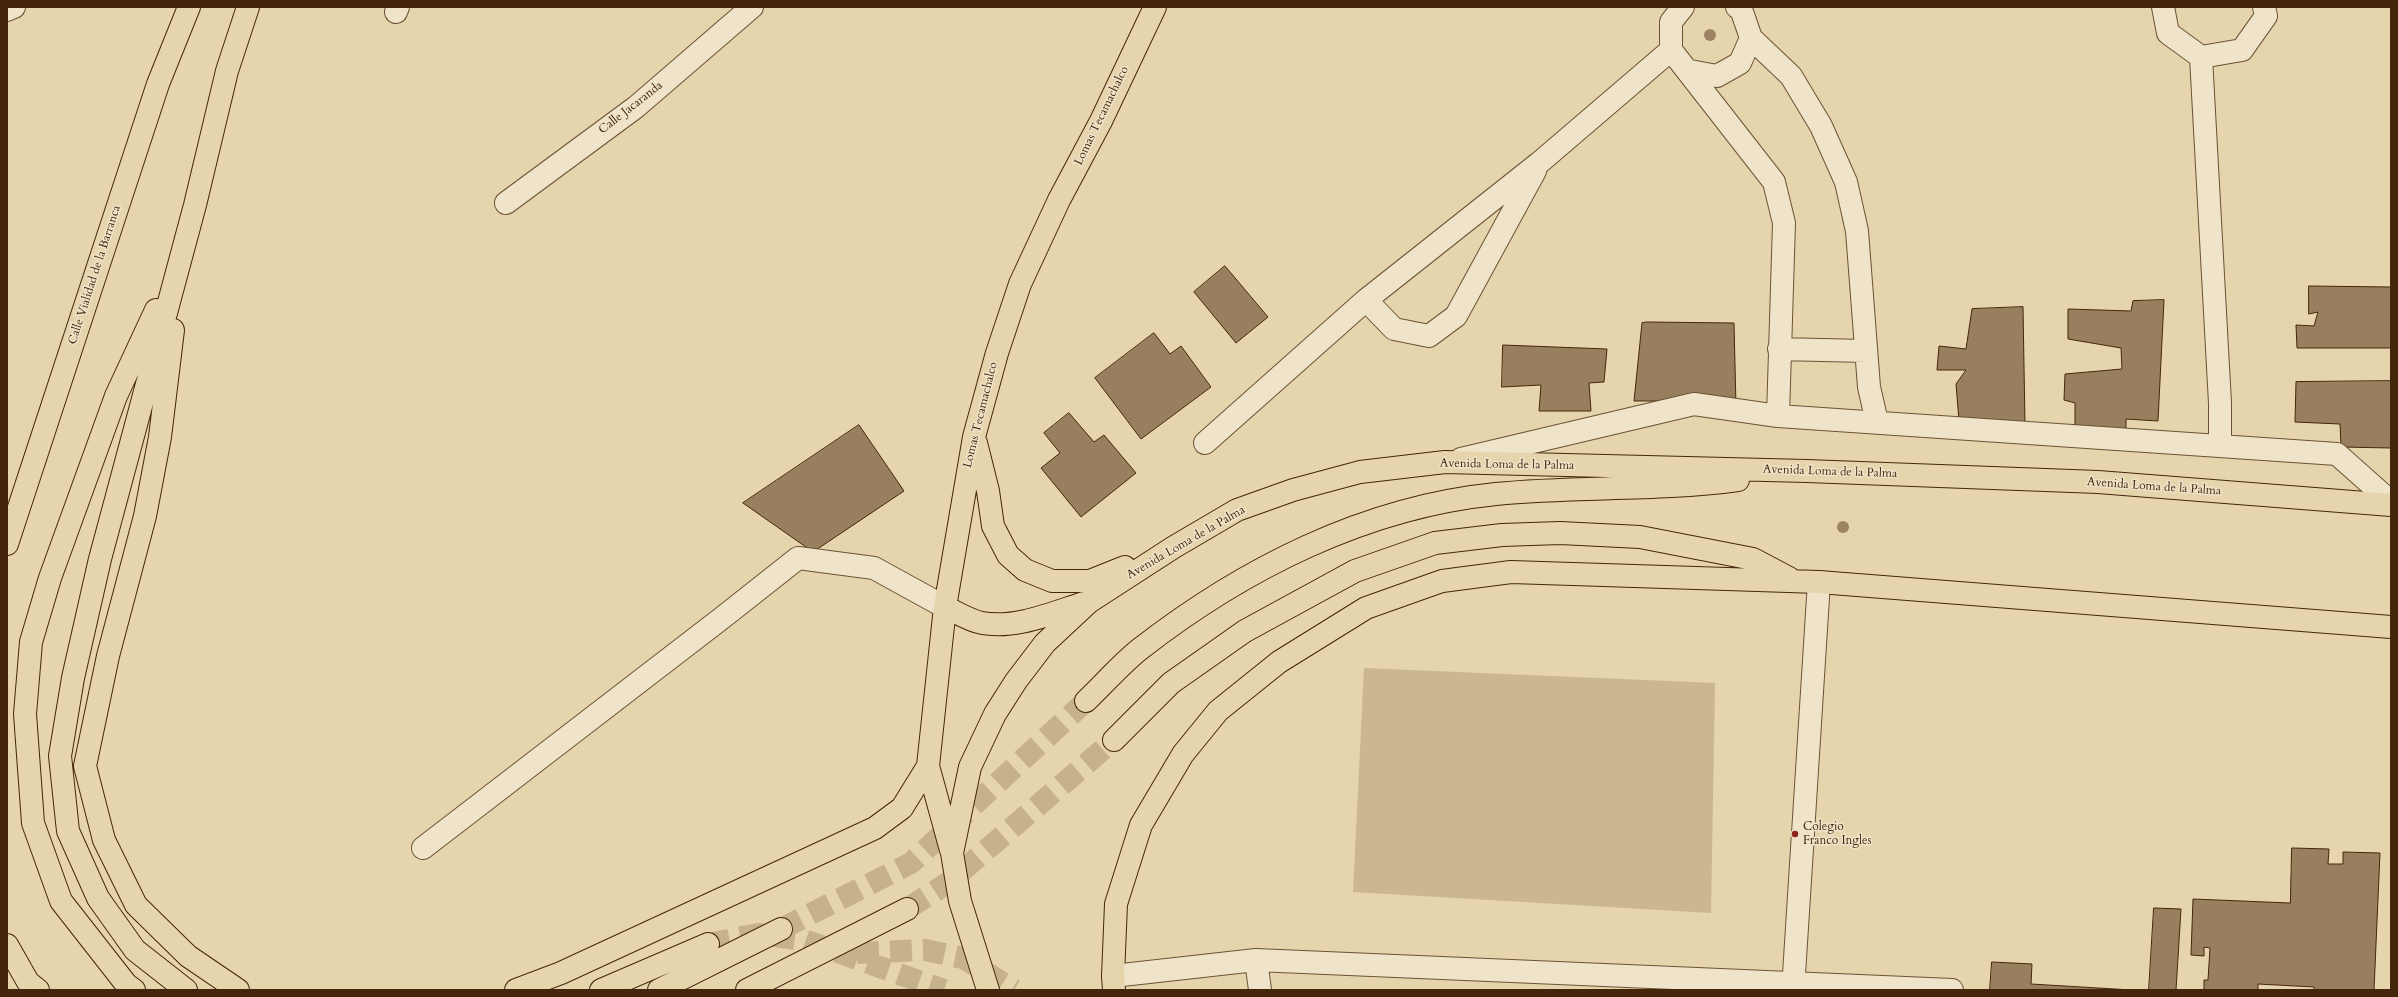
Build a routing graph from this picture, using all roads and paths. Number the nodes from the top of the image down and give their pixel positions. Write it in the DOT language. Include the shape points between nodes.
graph roads {
  1 [pos="14,7"];
  2 [pos="189,7"];
  3 [pos="248,7"];
  4 [pos="752,7"];
  5 [pos="1155,7"];
  6 [pos="1683,7"];
  7 [pos="2163,7"];
  8 [pos="2264,7"];
  9 [pos="1740,8"];
  10 [pos="7,10"];
  11 [pos="1751,38"];
  12 [pos="1671,50"];
  13 [pos="2201,57"];
  14 [pos="1690,71"];
  15 [pos="1539,163"];
  16 [pos="506,203"];
  17 [pos="181,255"];
  18 [pos="1366,300"];
  19 [pos="1779,349"];
  20 [pos="1866,351"];
  21 [pos="1778,416"];
  22 [pos="1877,422"];
  23 [pos="974,437"];
  24 [pos="1205,443"];
  25 [pos="2220,445"];
  26 [pos="1445,462"];
  27 [pos="1807,471"];
  28 [pos="2391,502"];
  29 [pos="2391,505"];
  30 [pos="7,544"];
  31 [pos="1174,547"];
  32 [pos="1793,581"];
  33 [pos="1819,582"];
  34 [pos="1089,602"];
  35 [pos="945,607"];
  36 [pos="2391,627"];
  37 [pos="1086,701"];
  38 [pos="1114,740"];
  39 [pos="928,766"];
  40 [pos="423,848"];
  41 [pos="952,853"];
  42 [pos="907,909"];
  43 [pos="781,929"];
  44 [pos="708,944"];
  45 [pos="7,945"];
  46 [pos="857,953"];
  47 [pos="1256,960"];
  48 [pos="786,970"];
  49 [pos="1570,982"];
  50 [pos="1114,983"];
  51 [pos="1794,987"];
  52 [pos="38,990"];
  53 [pos="134,990"];
  54 [pos="186,990"];
  55 [pos="238,990"];
  56 [pos="516,990"];
  57 [pos="601,990"];
  58 [pos="659,990"];
  59 [pos="746,990"];
  60 [pos="988,990"];
  61 [pos="1260,990"];
  62 [pos="1952,990"];
  1 -- 10 [label="street"];
  2 -- 30 [label="main road, Calle Vialidad de la Barranca" via="158,84"];
  3 -- 17 [label="main road" via="227,71"];
  4 -- 16 [label="street, Calle Jacaranda" via="636,107"];
  5 -- 23 [label="main road, Lomas Tecamachalco" via="1020,284 996,353"];
  6 -- 12 [label="street" via="1670,22"];
  7 -- 13 [label="street" via="2168,33"];
  8 -- 13 [label="street" via="2266,16 2242,50"];
  9 -- 11 [label="street"];
  11 -- 14 [label="street" via="1740,63 1716,76"];
  11 -- 20 [label="street" via="1791,76 1822,126 1846,182 1857,230"];
  12 -- 14 [label="street"];
  12 -- 15 [label="street"];
  13 -- 25 [label="street" via="2220,403"];
  14 -- 19 [label="street" via="1774,182 1784,223"];
  15 -- 18 [label="street"];
  15 -- 18 [label="street" via="1456,316 1429,336 1394,329"];
  17 -- 53 [label="main road" via="116,396 50,578 31,642 25,714 33,823 61,900 126,984"];
  17 -- 54 [label="main road" via="100,559 73,678 60,756 68,831 98,898 135,950"];
  17 -- 55 [label="main road" via="160,437 145,516 108,656 85,766 104,840 136,905 188,956"];
  18 -- 24 [label="street"];
  19 -- 20 [label="street"];
  19 -- 21 [label="street"];
  20 -- 22 [label="street" via="1869,387"];
  21 -- 22 [label="street"];
  21 -- 26 [label="street" via="1694,404"];
  22 -- 25 [label="street"];
  23 -- 31 [label="main road" via="988,491 993,526 1008,555 1025,570 1052,581 1090,581"];
  23 -- 35 [label="main road, Lomas Tecamachalco"];
  25 -- 28 [label="street" via="2337,454"];
  26 -- 27 [label="main road, Avenida Loma de la Palma"];
  26 -- 31 [label="main road, Avenida Loma de la Palma" via="1360,472 1293,490 1237,510"];
  27 -- 29 [label="main road, Avenida Loma de la Palma" via="2098,482"];
  27 -- 37 [label="main road" via="1696,485 1495,494 1422,507 1343,532 1284,556 1221,591 1139,650"];
  31 -- 34 [label="main road, Avenida Loma de la Palma"];
  32 -- 33 [label="main road"];
  32 -- 38 [label="main road" via="1753,559 1640,537 1502,535 1435,543 1355,570 1245,631 1171,683"];
  32 -- 50 [label="main road" via="1511,572 1442,581 1366,608 1279,662 1218,711 1183,754 1141,825 1116,904"];
  33 -- 36 [label="main road"];
  33 -- 51 [label="street"];
  34 -- 35 [label="main road" via="1021,622 996,624 980,623"];
  34 -- 41 [label="main road, Avenida Loma de la Palma" via="1045,643 1016,680 995,714 970,768"];
  35 -- 39 [label="main road, Lomas Tecamachalco"];
  35 -- 40 [label="street" via="874,568 798,558"];
  39 -- 41 [label="main road, Lomas Tecamachalco"];
  39 -- 56 [label="main road" via="902,808 875,828 561,973"];
  41 -- 60 [label="main road, Avenida Loma de la Palma" via="960,901"];
  42 -- 48 [label="main road"];
  43 -- 58 [label="main road"];
  44 -- 57 [label="main road"];
  45 -- 52 [label="main road" via="28,982"];
  46 -- 48 [label="main road"];
  47 -- 49 [label="street"];
  47 -- 50 [label="street"];
  47 -- 61 [label="street"];
  48 -- 59 [label="main road"];
  49 -- 51 [label="street"];
  51 -- 62 [label="street"];
}
